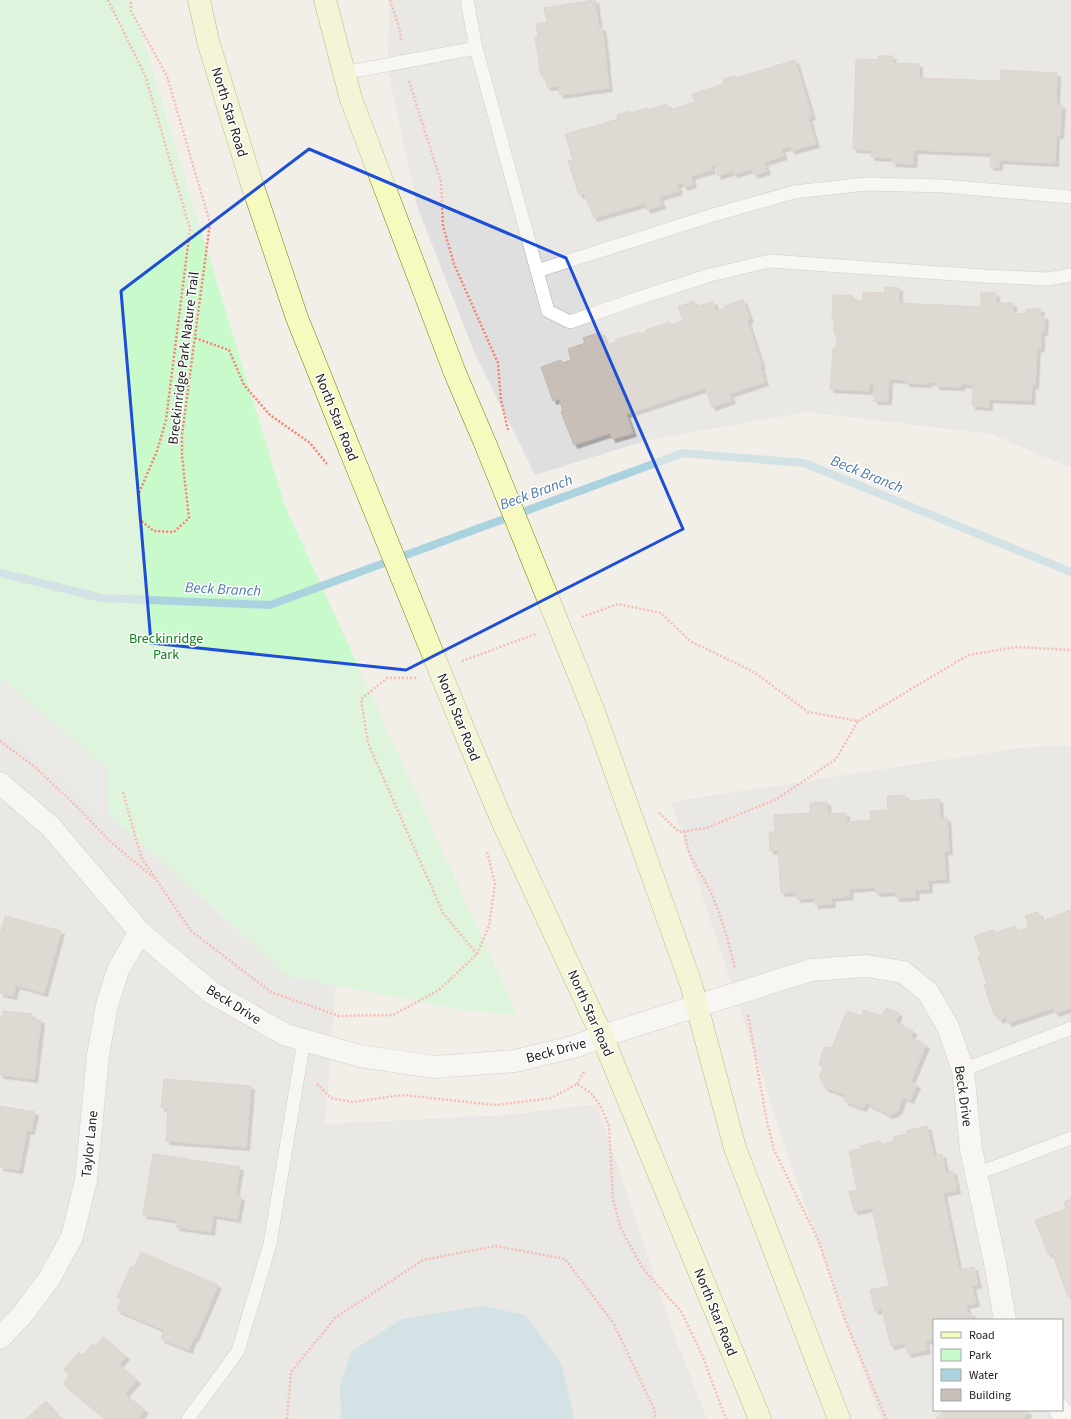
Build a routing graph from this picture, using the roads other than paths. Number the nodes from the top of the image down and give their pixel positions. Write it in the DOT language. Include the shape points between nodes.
graph roads {
  1 [pos="199,0"];
  2 [pos="325,0"];
  3 [pos="467,0"];
  4 [pos="476,48"];
  5 [pos="344,73"];
  6 [pos="1071,197"];
  7 [pos="537,270"];
  8 [pos="1071,275"];
  9 [pos="0,783"];
  10 [pos="140,932"];
  11 [pos="697,1006"];
  12 [pos="1071,1028"];
  13 [pos="602,1036"];
  14 [pos="304,1040"];
  15 [pos="963,1070"];
  16 [pos="1071,1138"];
  17 [pos="976,1174"];
  18 [pos="1005,1319"];
  19 [pos="0,1338"];
  20 [pos="188,1419"];
  21 [pos="760,1419"];
  22 [pos="839,1419"];
  1 -- 13 [label="main road, North Star Road, bridge" via="208,41 250,178 297,318 504,825"];
  2 -- 5 [label="main road"];
  3 -- 4 [label="lane"];
  4 -- 5 [label="lane"];
  4 -- 7 [label="lane"];
  5 -- 11 [label="main road, bridge" via="351,98 444,343 594,712"];
  6 -- 7 [label="lane" via="944,186 866,184 794,192"];
  7 -- 8 [label="lane" via="548,311 570,322 710,275 770,261 983,276 1048,278"];
  9 -- 10 [label="street, Beck Drive" via="50,826"];
  10 -- 14 [label="street, Beck Drive" via="212,993 286,1035"];
  10 -- 19 [label="street, Taylor Lane" via="118,970 107,1005 98,1055 86,1180 72,1237 49,1279 23,1314"];
  11 -- 13 [label="street, Beck Drive"];
  11 -- 15 [label="street, Beck Drive" via="812,970 867,966 903,972 928,992 948,1028"];
  11 -- 22 [label="main road" via="735,1148"];
  12 -- 15 [label="lane"];
  13 -- 14 [label="street, Beck Drive" via="577,1046 515,1061 434,1068 360,1056"];
  13 -- 21 [label="main road, North Star Road"];
  14 -- 20 [label="lane" via="270,1244 238,1351"];
  15 -- 17 [label="street, Beck Drive"];
  16 -- 17 [label="lane"];
  17 -- 18 [label="street, Beck Drive"];
}
